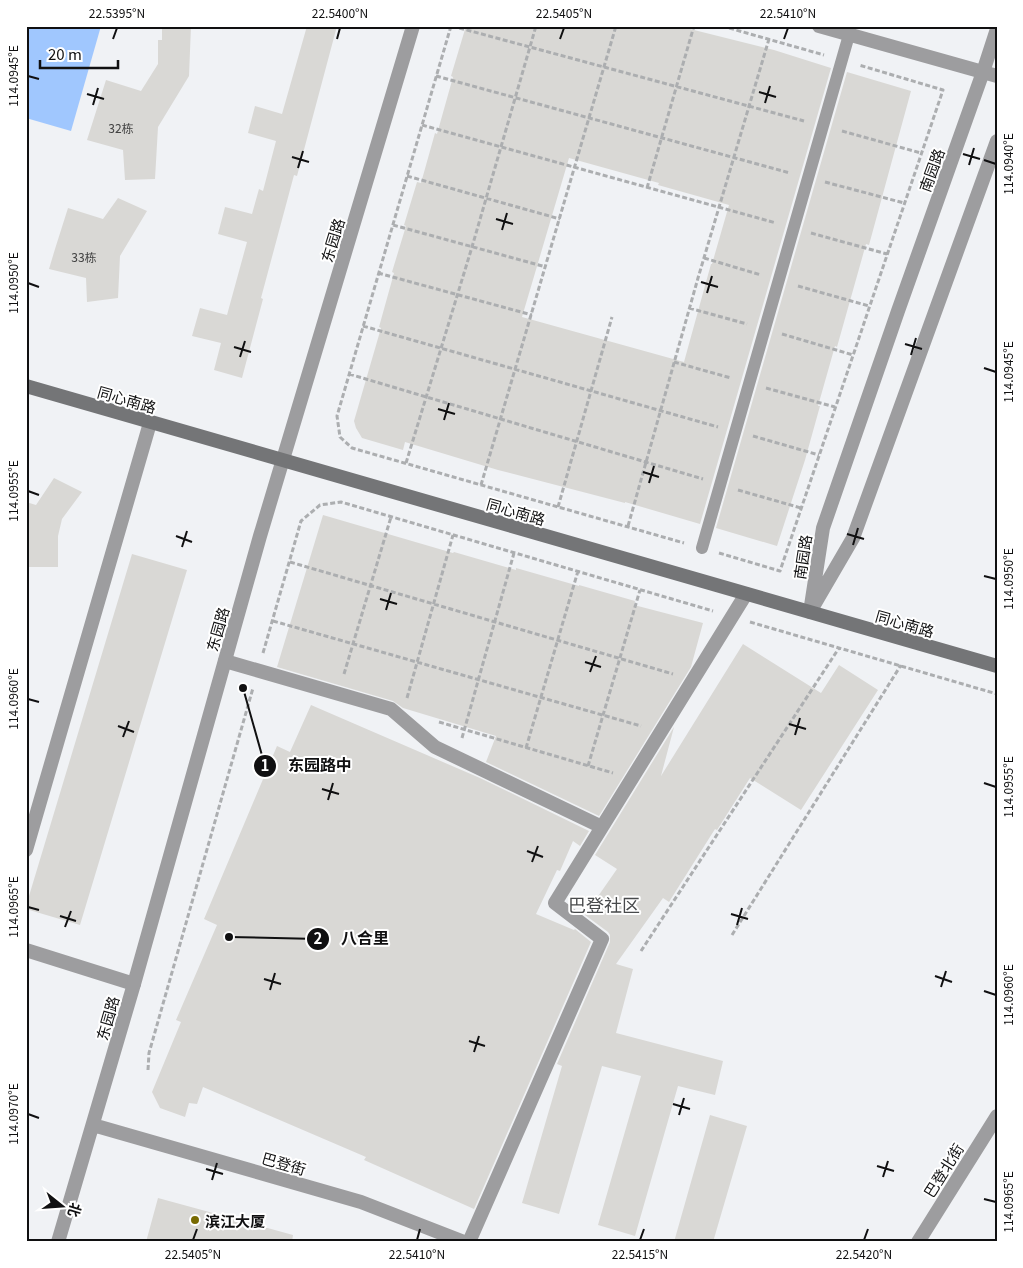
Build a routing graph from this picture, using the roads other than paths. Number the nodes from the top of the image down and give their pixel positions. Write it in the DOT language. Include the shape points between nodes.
graph roads {
  1 [pos="414,26"];
  2 [pos="819,26"];
  3 [pos="997,28"];
  4 [pos="849,34"];
  5 [pos="990,74"];
  6 [pos="997,141"];
  7 [pos="26,386"];
  8 [pos="150,423"];
  9 [pos="283,461"];
  10 [pos="702,548"];
  11 [pos="746,594"];
  12 [pos="810,612"];
  13 [pos="225,661"];
  14 [pos="997,666"];
  15 [pos="602,827"];
  16 [pos="26,850"];
  17 [pos="26,950"];
  18 [pos="134,984"];
  19 [pos="997,1116"];
  20 [pos="93,1125"];
  21 [pos="58,1242"];
  22 [pos="464,1242"];
  23 [pos="469,1242"];
  24 [pos="918,1242"];
  1 -- 9 [label="street, 东园路"];
  2 -- 4 [label="street"];
  3 -- 5 [label="street, 南园路"];
  4 -- 5 [label="street"];
  4 -- 10 [label="lane"];
  5 -- 12 [label="street, 南园路" via="898,311 823,528"];
  6 -- 12 [label="street, 南园路" via="853,538"];
  7 -- 8 [label="main road, 同心南路"];
  8 -- 9 [label="main road, 同心南路"];
  8 -- 16 [label="street"];
  9 -- 11 [label="main road, 同心南路"];
  9 -- 13 [label="street, 东园路"];
  11 -- 12 [label="main road, 同心南路"];
  11 -- 15 [label="street"];
  12 -- 14 [label="main road, 同心南路"];
  13 -- 15 [label="street" via="391,709 435,747"];
  13 -- 18 [label="street, 东园路"];
  15 -- 23 [label="street" via="555,903 602,939"];
  17 -- 18 [label="street"];
  18 -- 20 [label="street, 东园路"];
  19 -- 24 [label="street, 巴登北街"];
  20 -- 21 [label="street, 东园路"];
  20 -- 22 [label="street, 巴登街" via="361,1202"];
}
